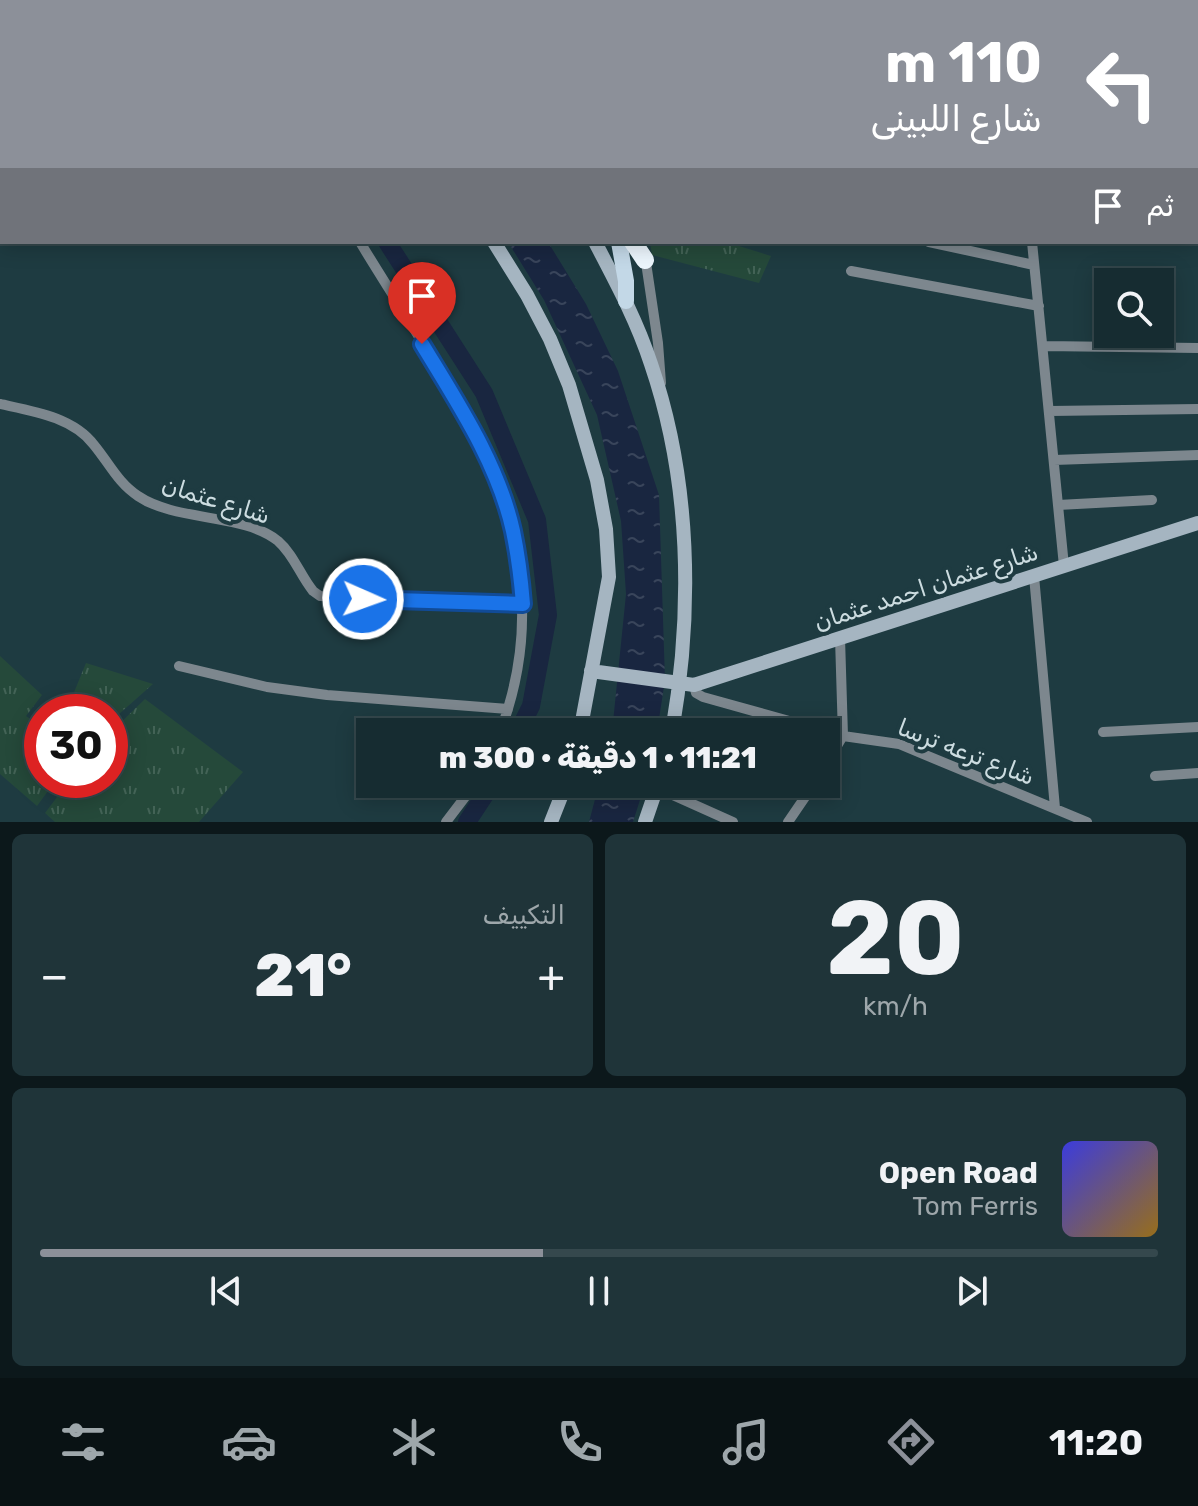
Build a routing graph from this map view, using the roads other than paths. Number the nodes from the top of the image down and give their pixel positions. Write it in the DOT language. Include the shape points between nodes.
graph roads {
  1 [pos="361,244"];
  2 [pos="495,244"];
  3 [pos="596,244"];
  4 [pos="619,244"];
  5 [pos="938,244"];
  6 [pos="1032,244"];
  7 [pos="644,251"];
  8 [pos="1034,265"];
  9 [pos="851,271"];
  10 [pos="626,301"];
  11 [pos="1039,306"];
  12 [pos="1044,346"];
  13 [pos="1198,348"];
  14 [pos="662,401"];
  15 [pos="0,404"];
  16 [pos="1198,409"];
  17 [pos="1050,411"];
  18 [pos="1198,455"];
  19 [pos="1054,460"];
  20 [pos="1152,500"];
  21 [pos="1058,505"];
  22 [pos="1198,523"];
  23 [pos="1064,566"];
  24 [pos="1034,576"];
  25 [pos="523,604"];
  26 [pos="840,638"];
  27 [pos="179,666"];
  28 [pos="596,672"];
  29 [pos="680,684"];
  30 [pos="508,709"];
  31 [pos="505,718"];
  32 [pos="584,718"];
  33 [pos="674,718"];
  34 [pos="1198,727"];
  35 [pos="1103,732"];
  36 [pos="843,736"];
  37 [pos="840,741"];
  38 [pos="1198,773"];
  39 [pos="1155,776"];
  40 [pos="464,798"];
  41 [pos="560,798"];
  42 [pos="654,798"];
  43 [pos="683,798"];
  44 [pos="804,798"];
  45 [pos="1055,808"];
  46 [pos="446,822"];
  47 [pos="551,822"];
  48 [pos="645,822"];
  49 [pos="733,822"];
  50 [pos="788,822"];
  51 [pos="1087,822"];
  1 -- 25 [label="street" via="468,420 501,491"];
  2 -- 28 [label="main road" via="555,350 597,480 609,577"];
  3 -- 10 [label="main road"];
  4 -- 10 [label="main road"];
  5 -- 8 [label="street"];
  6 -- 8 [label="street"];
  7 -- 14 [label="street"];
  8 -- 11 [label="street"];
  9 -- 11 [label="street"];
  10 -- 14 [label="main road"];
  11 -- 12 [label="street"];
  12 -- 13 [label="street"];
  12 -- 17 [label="street"];
  14 -- 29 [label="main road" via="684,539"];
  15 -- 25 [label="street, شارع عثمان" via="47,416 82,433 140,498 274,538 320,596"];
  16 -- 17 [label="street"];
  17 -- 19 [label="street"];
  18 -- 19 [label="street"];
  19 -- 21 [label="street"];
  20 -- 21 [label="street"];
  21 -- 23 [label="street"];
  22 -- 23 [label="main road, شارع عثمان احمد عثمان"];
  23 -- 24 [label="main road, شارع عثمان احمد عثمان"];
  24 -- 26 [label="main road, شارع عثمان احمد عثمان"];
  24 -- 45 [label="street"];
  25 -- 30 [label="street"];
  26 -- 29 [label="main road, شارع عثمان احمد عثمان"];
  26 -- 36 [label="street"];
  27 -- 30 [label="street" via="327,695"];
  28 -- 29 [label="main road"];
  28 -- 32 [label="main road"];
  29 -- 33 [label="main road"];
  29 -- 36 [label="street, شارع ترعه ترسا" via="703,697"];
  30 -- 31 [label="street"];
  34 -- 35 [label="street"];
  36 -- 37 [label="street"];
  36 -- 45 [label="street, شارع ترعه ترسا" via="899,744"];
  38 -- 39 [label="street"];
  40 -- 46 [label="street"];
  41 -- 47 [label="main road"];
  42 -- 48 [label="main road"];
  43 -- 49 [label="street"];
  44 -- 50 [label="street"];
  45 -- 51 [label="street, شارع ترعه ترسا"];
}
